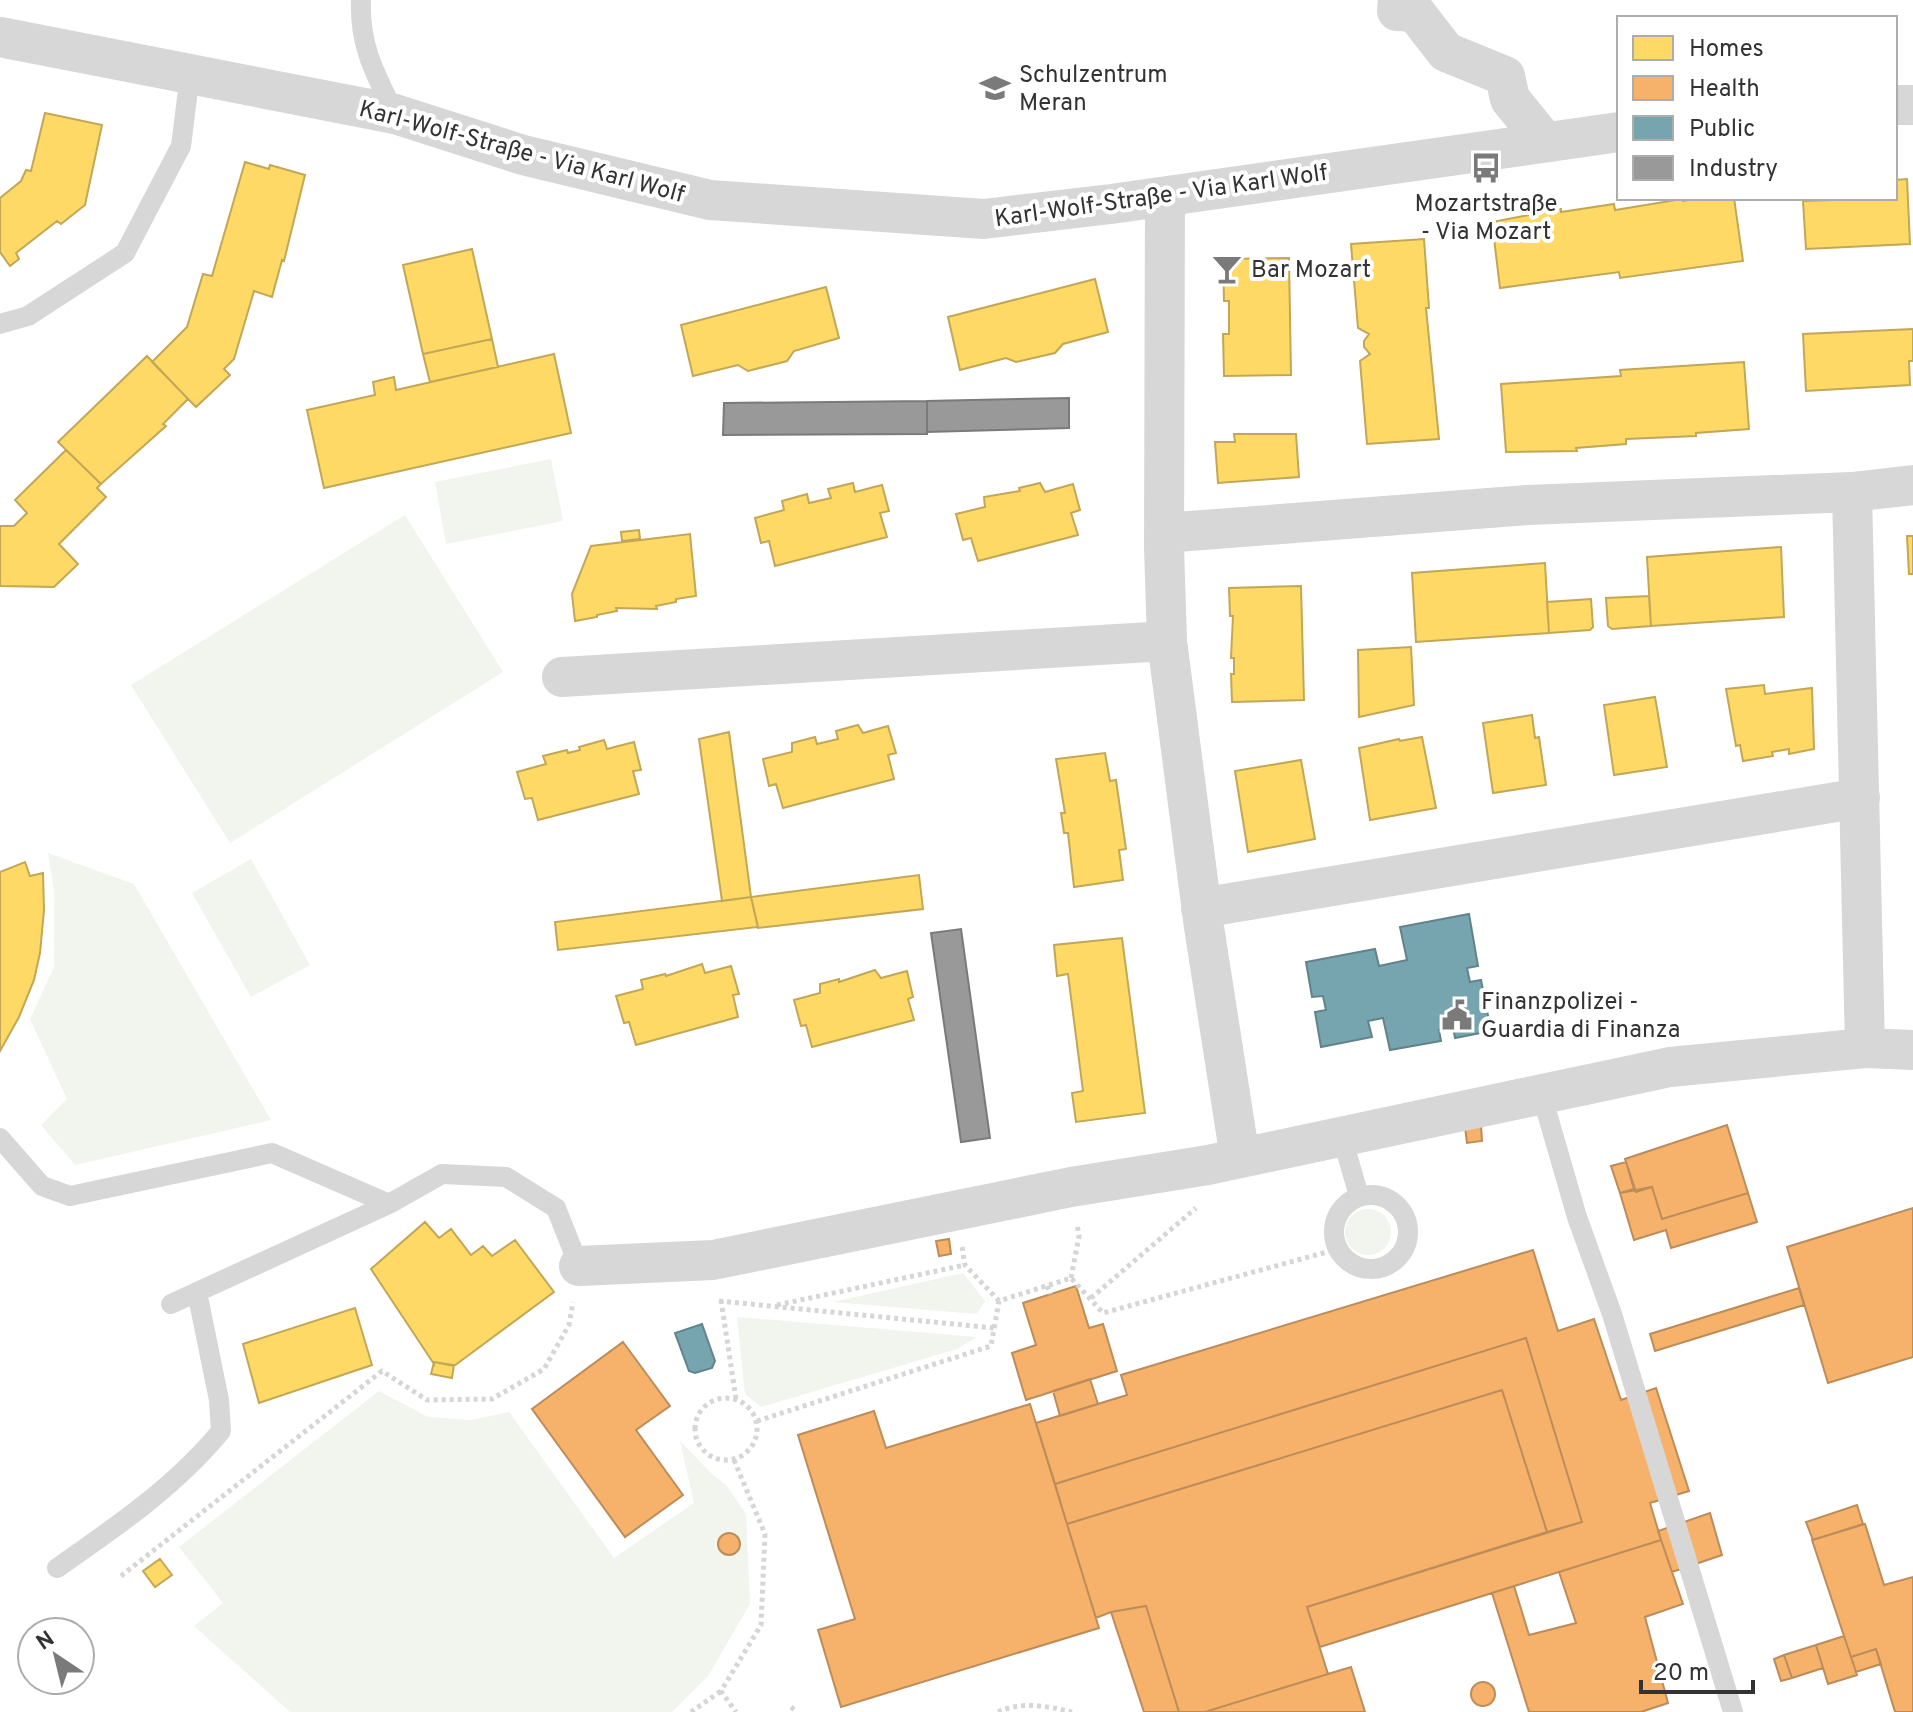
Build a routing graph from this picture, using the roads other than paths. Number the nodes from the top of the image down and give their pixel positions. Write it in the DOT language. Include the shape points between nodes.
graph roads {
  1 [pos="361,0"];
  2 [pos="1397,6"];
  3 [pos="2,47"];
  4 [pos="190,74"];
  5 [pos="395,114"];
  6 [pos="1617,132"];
  7 [pos="1545,142"];
  8 [pos="1165,197"];
  9 [pos="0,324"];
  10 [pos="1913,485"];
  11 [pos="1852,492"];
  12 [pos="1164,533"];
  13 [pos="1167,641"];
  14 [pos="562,677"];
  15 [pos="1860,798"];
  16 [pos="1201,908"];
  17 [pos="1865,1048"];
  18 [pos="1913,1050"];
  19 [pos="1542,1096"];
  20 [pos="1342,1137"];
  21 [pos="0,1138"];
  22 [pos="1224,1162"];
  23 [pos="1359,1196"];
  24 [pos="389,1204"];
  25 [pos="579,1266"];
  26 [pos="197,1292"];
  27 [pos="171,1304"];
  28 [pos="57,1568"];
  29 [pos="1733,1712"];
  1 -- 5 [label="lane" via="360,29"];
  2 -- 7 [label="street" via="1415,12 1446,52 1505,76 1510,99"];
  3 -- 4 [label="street, Karl-Wolf-Straße - Via Karl Wolf"];
  4 -- 5 [label="street, Karl-Wolf-Straße - Via Karl Wolf"];
  4 -- 9 [label="lane" via="181,146 125,253 28,316"];
  5 -- 8 [label="street, Karl-Wolf-Straße - Via Karl Wolf" via="523,155 710,200 984,219"];
  6 -- 7 [label="street, Karl-Wolf-Straße - Via Karl Wolf"];
  7 -- 8 [label="street, Karl-Wolf-Straße - Via Karl Wolf"];
  8 -- 12 [label="street"];
  10 -- 11 [label="street"];
  11 -- 12 [label="street" via="1528,505"];
  11 -- 15 [label="street"];
  12 -- 13 [label="street"];
  13 -- 14 [label="street"];
  13 -- 16 [label="street"];
  15 -- 16 [label="street"];
  15 -- 17 [label="street"];
  16 -- 22 [label="street"];
  17 -- 18 [label="street"];
  17 -- 19 [label="street" via="1670,1067"];
  19 -- 20 [label="street"];
  19 -- 29 [label="lane"];
  20 -- 22 [label="street"];
  20 -- 23 [label="lane"];
  21 -- 24 [label="lane" via="42,1186 70,1196 272,1153"];
  22 -- 25 [label="street" via="1071,1187 713,1260"];
  23 -- 23 [label="lane" via="1384,1196 1404,1212 1408,1238 1388,1266 1354,1265 1338,1249 1334,1225 1339,1212"];
  24 -- 25 [label="lane" via="442,1174 506,1177 556,1208"];
  24 -- 26 [label="lane"];
  26 -- 27 [label="lane"];
  26 -- 28 [label="lane" via="221,1431 197,1460 130,1516"];
}
